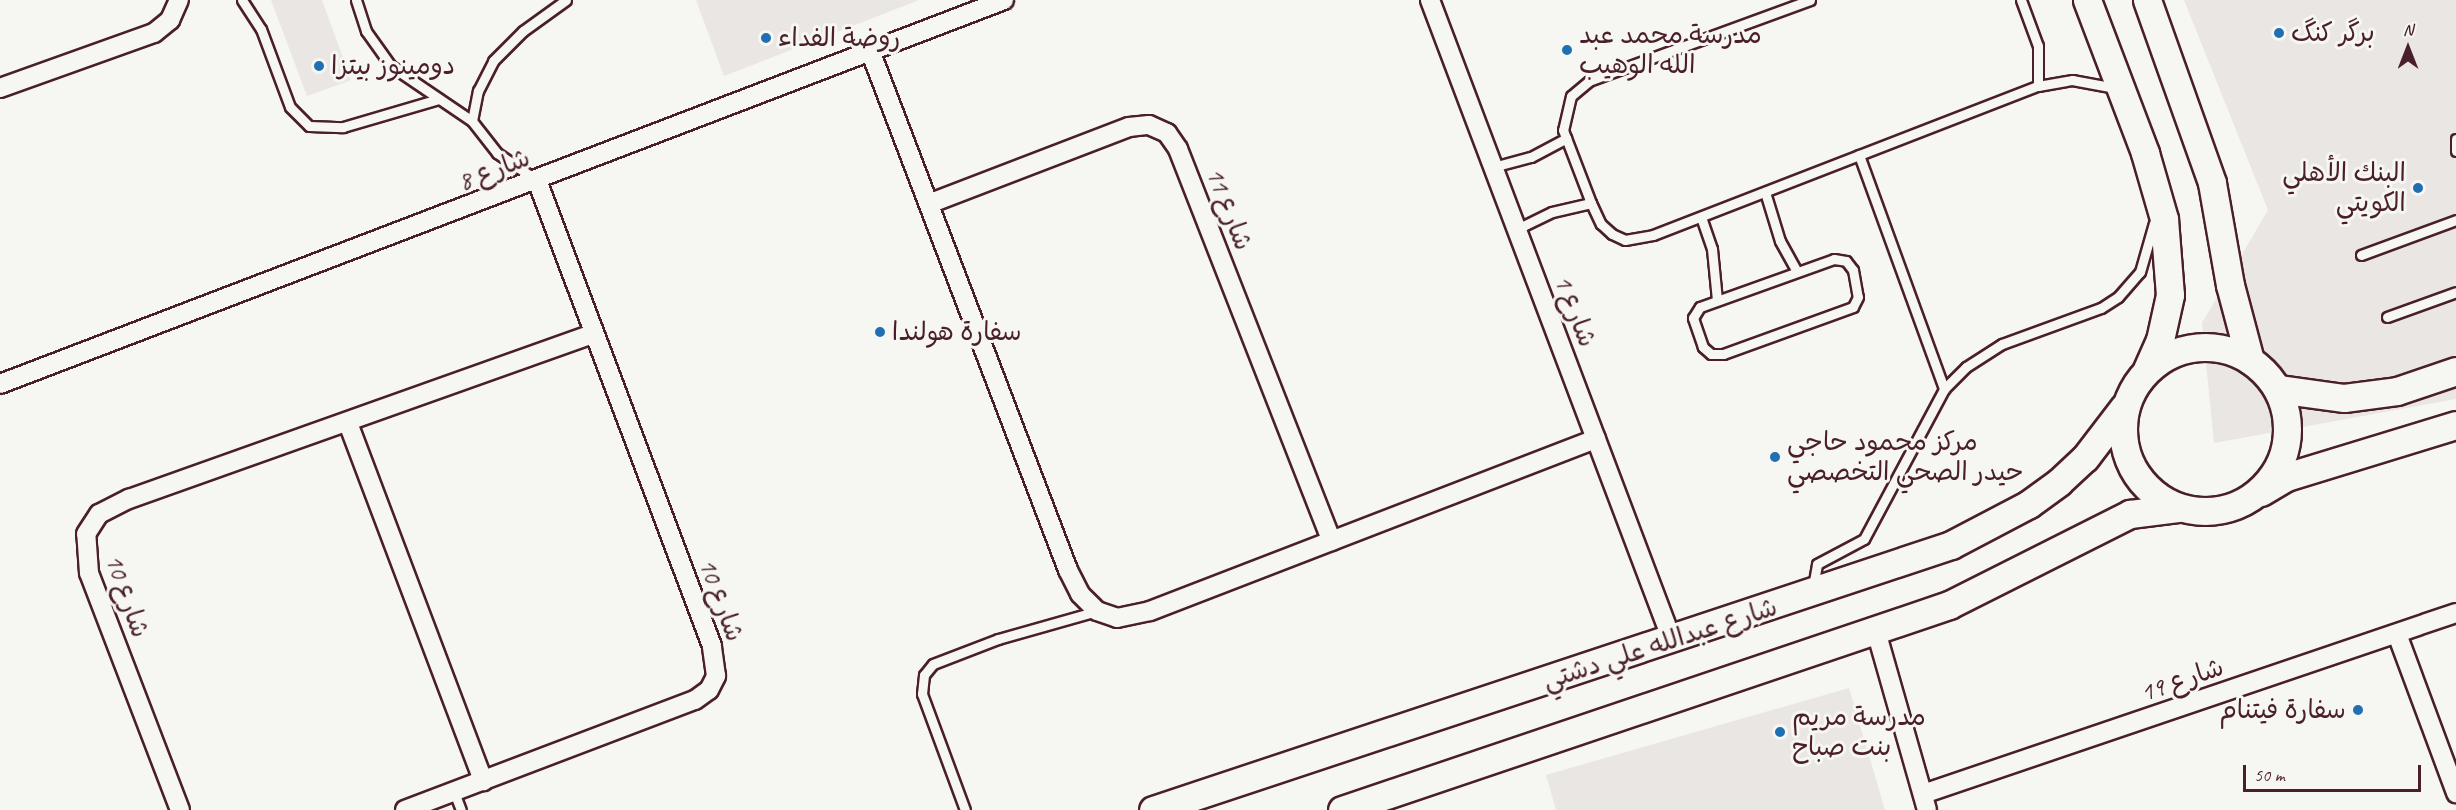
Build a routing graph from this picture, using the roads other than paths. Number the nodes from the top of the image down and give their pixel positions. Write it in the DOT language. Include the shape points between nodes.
graph roads {
  1 [pos="179,0"];
  2 [pos="242,0"];
  3 [pos="356,0"];
  4 [pos="566,0"];
  5 [pos="1005,0"];
  6 [pos="1430,0"];
  7 [pos="1810,0"];
  8 [pos="2021,0"];
  9 [pos="2087,0"];
  10 [pos="2147,0"];
  11 [pos="871,53"];
  12 [pos="2038,86"];
  13 [pos="0,88"];
  14 [pos="2121,91"];
  15 [pos="439,99"];
  16 [pos="472,121"];
  17 [pos="1566,138"];
  18 [pos="2456,139"];
  19 [pos="2456,152"];
  20 [pos="1859,155"];
  21 [pos="1493,167"];
  22 [pos="537,181"];
  23 [pos="1765,192"];
  24 [pos="2160,197"];
  25 [pos="931,203"];
  26 [pos="1591,203"];
  27 [pos="1701,217"];
  28 [pos="2456,220"];
  29 [pos="1517,229"];
  30 [pos="2361,255"];
  31 [pos="1797,272"];
  32 [pos="2456,292"];
  33 [pos="1717,300"];
  34 [pos="2387,317"];
  35 [pos="593,334"];
  36 [pos="2250,360"];
  37 [pos="2147,369"];
  38 [pos="2456,371"];
  39 [pos="0,384"];
  40 [pos="1944,389"];
  41 [pos="2278,389"];
  42 [pos="2124,407"];
  43 [pos="348,423"];
  44 [pos="2456,425"];
  45 [pos="1596,439"];
  46 [pos="2255,495"];
  47 [pos="2178,508"];
  48 [pos="1332,541"];
  49 [pos="1815,593"];
  50 [pos="1097,611"];
  51 [pos="2456,613"];
  52 [pos="1876,631"];
  53 [pos="2397,634"];
  54 [pos="1672,640"];
  55 [pos="483,781"];
  56 [pos="454,792"];
  57 [pos="2456,793"];
  58 [pos="1925,802"];
  59 [pos="180,810"];
  60 [pos="405,810"];
  61 [pos="461,810"];
  62 [pos="965,810"];
  63 [pos="1153,810"];
  64 [pos="1342,810"];
  1 -- 13 [label="street" via="170,20 154,33"];
  2 -- 15 [label="lane" via="261,29 290,107 309,126 343,127"];
  3 -- 15 [label="lane" via="366,31 380,52 398,71"];
  4 -- 16 [label="lane" via="523,31 493,61 478,92"];
  5 -- 11 [label="street, شارع 8"];
  6 -- 21 [label="street, شارع 1"];
  7 -- 17 [label="lane" via="1589,81 1571,96 1565,107"];
  8 -- 12 [label="lane" via="2038,46"];
  9 -- 14 [label="main road"];
  10 -- 36 [label="main road" via="2212,183 2230,285"];
  11 -- 22 [label="street, شارع 8"];
  11 -- 25 [label="street"];
  12 -- 14 [label="lane" via="2072,80"];
  12 -- 20 [label="lane"];
  14 -- 24 [label="main road"];
  15 -- 16 [label="lane"];
  16 -- 22 [label="lane" via="497,153"];
  17 -- 21 [label="lane" via="1531,157"];
  17 -- 26 [label="lane"];
  18 -- 19 [label="lane"];
  20 -- 23 [label="lane"];
  20 -- 40 [label="lane"];
  21 -- 29 [label="street, شارع 1"];
  22 -- 35 [label="street, شارع 10"];
  22 -- 39 [label="street, شارع 8"];
  23 -- 27 [label="lane"];
  23 -- 31 [label="lane" via="1780,241"];
  24 -- 37 [label="main road" via="2170,295 2160,340"];
  24 -- 40 [label="lane" via="2140,272 2118,297 2101,308 2002,344 1966,367"];
  25 -- 48 [label="street, شارع 11" via="1129,127 1149,125 1167,133 1178,149"];
  25 -- 50 [label="street" via="1068,570 1080,594"];
  26 -- 27 [label="lane" via="1601,224 1625,240 1639,240"];
  26 -- 29 [label="lane" via="1552,212"];
  27 -- 33 [label="lane" via="1713,257"];
  28 -- 30 [label="lane"];
  29 -- 45 [label="street, شارع 1"];
  31 -- 33 [label="lane"];
  31 -- 33 [label="lane" via="1834,259 1846,261 1853,270 1857,302 1848,310 1716,354 1703,347 1693,318 1700,307"];
  32 -- 34 [label="lane"];
  35 -- 43 [label="street, شارع 10"];
  35 -- 55 [label="street, شارع 10" via="712,646 716,676 709,690 695,700"];
  36 -- 37 [label="main road" via="2224,349 2197,347 2170,354"];
  36 -- 41 [label="main road"];
  37 -- 42 [label="main road"];
  38 -- 41 [label="main road" via="2397,391 2344,398"];
  40 -- 49 [label="lane" via="1864,539 1817,564 1812,582"];
  41 -- 46 [label="main road" via="2287,417 2286,447 2275,473"];
  42 -- 47 [label="main road" via="2121,438 2130,468 2150,492"];
  42 -- 49 [label="main road, شارع عبدالله علي دشتي" via="2085,458 2029,504 1951,545"];
  43 -- 55 [label="street"];
  43 -- 59 [label="street, شارع 10" via="121,503 99,514 86,534 89,573"];
  44 -- 46 [label="main road" via="2286,477"];
  45 -- 48 [label="street"];
  45 -- 54 [label="street, شارع 1"];
  46 -- 47 [label="main road" via="2233,507 2209,512"];
  47 -- 52 [label="main road" via="2130,514 1949,605"];
  48 -- 50 [label="street" via="1150,611 1117,618"];
  49 -- 54 [label="main road, شارع عبدالله علي دشتي"];
  50 -- 62 [label="lane" via="998,639 933,664 924,675 922,694"];
  51 -- 53 [label="street, شارع 19"];
  52 -- 58 [label="street"];
  52 -- 64 [label="main road"];
  53 -- 57 [label="street"];
  53 -- 58 [label="street, شارع 19"];
  54 -- 63 [label="main road, شارع عبدالله علي دشتي"];
  55 -- 56 [label="street, شارع 10"];
  56 -- 60 [label="street, شارع 10"];
  56 -- 61 [label="lane"];
}
